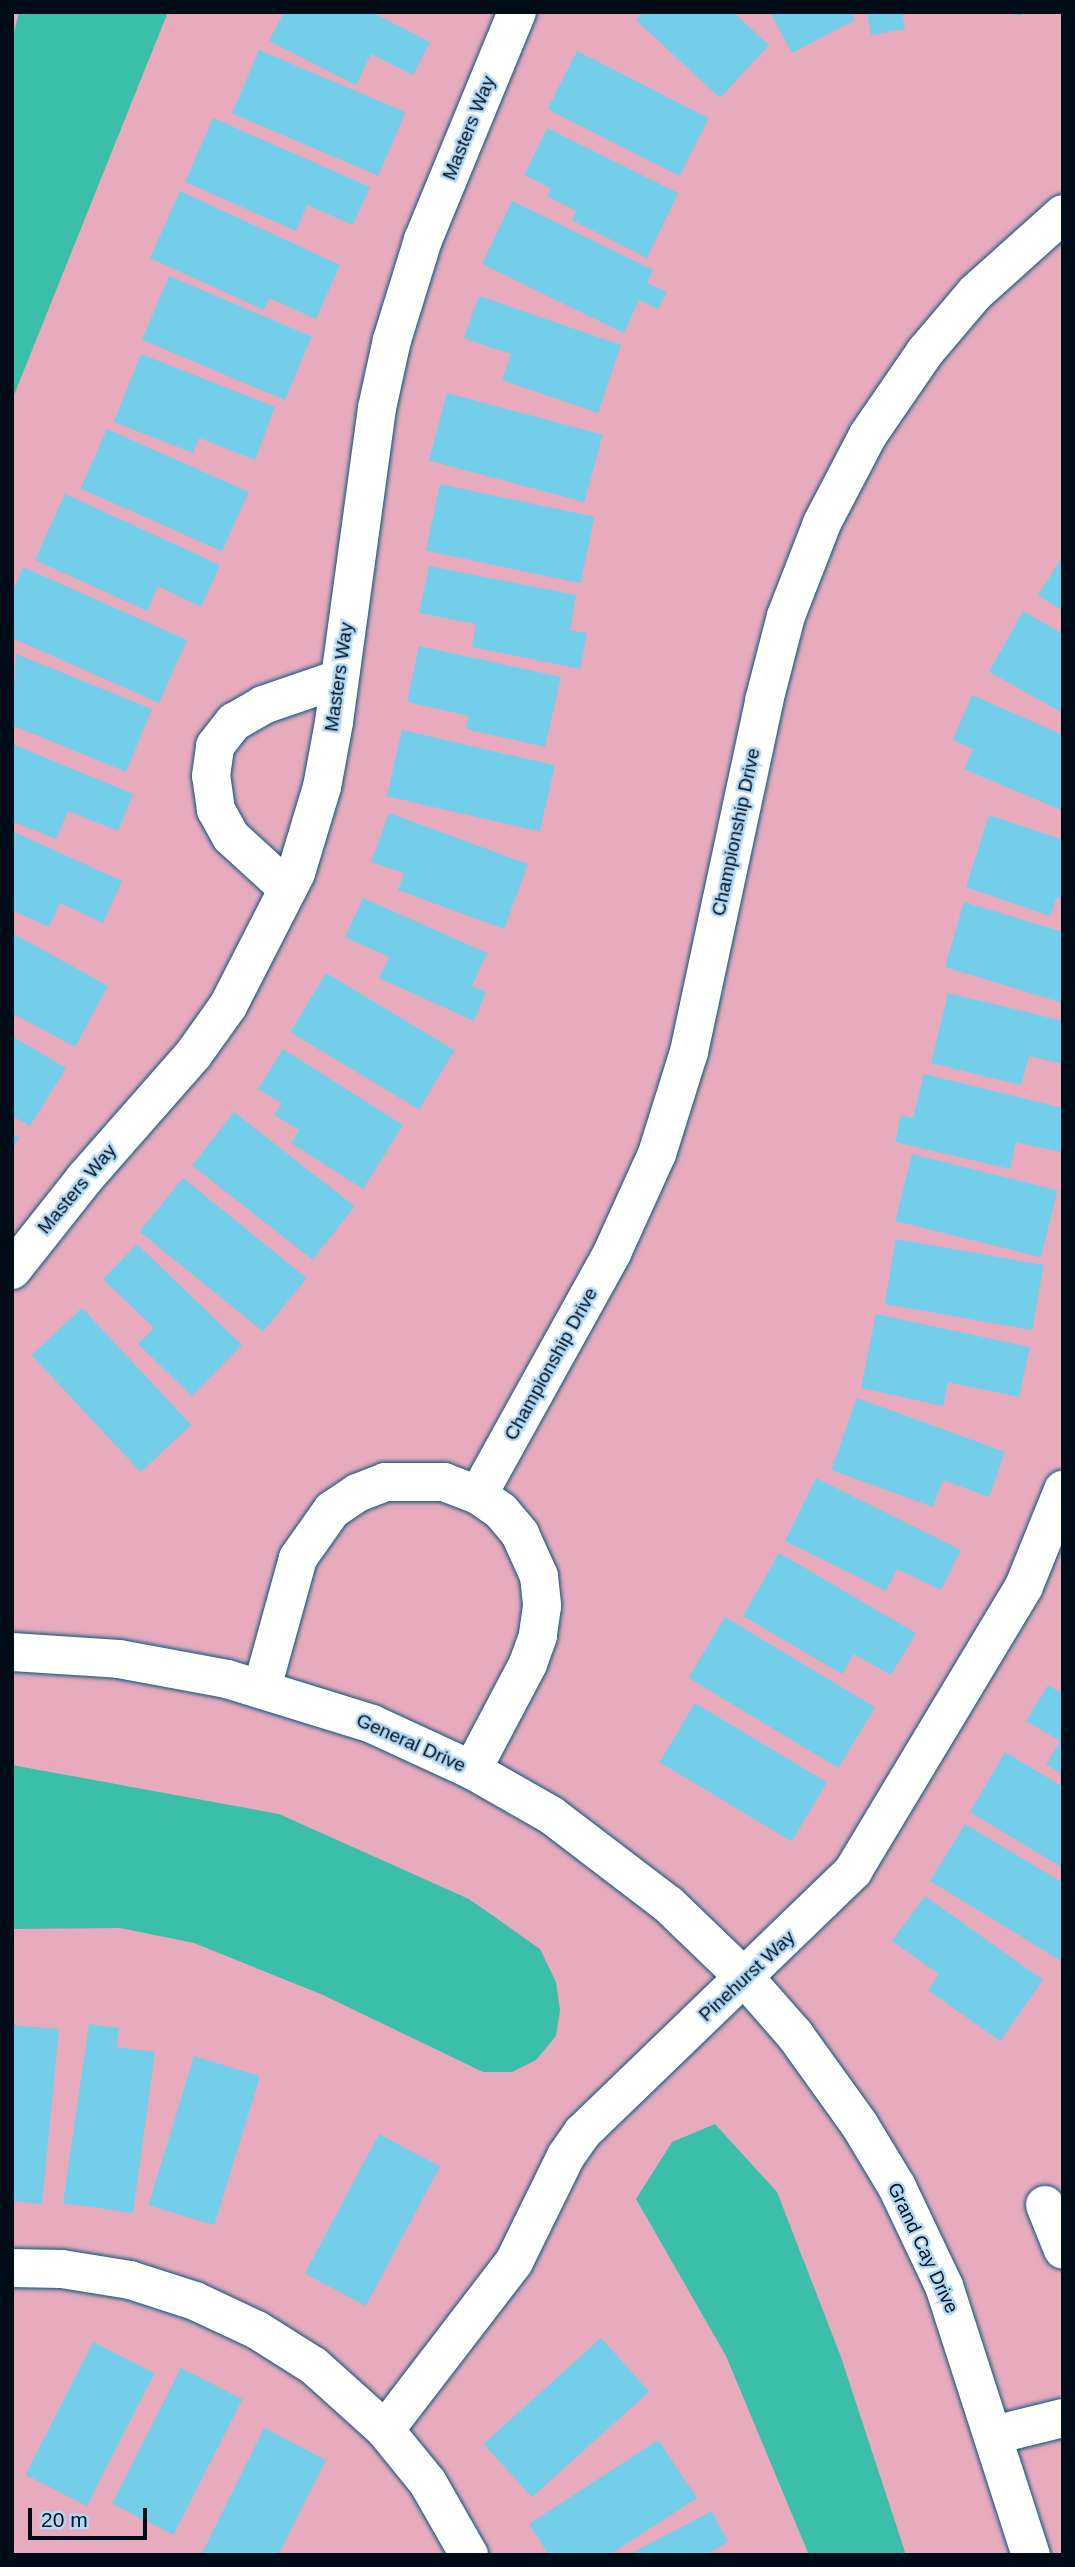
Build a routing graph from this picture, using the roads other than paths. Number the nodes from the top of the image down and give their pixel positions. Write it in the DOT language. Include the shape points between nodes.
graph roads {
  1 [pos="517,12"];
  2 [pos="1063,214"];
  3 [pos="340,679"];
  4 [pos="288,889"];
  5 [pos="12,1270"];
  6 [pos="1063,1490"];
  7 [pos="478,1495"];
  8 [pos="12,1652"];
  9 [pos="262,1688"];
  10 [pos="472,1770"];
  11 [pos="746,1978"];
  12 [pos="1045,2205"];
  13 [pos="1063,2250"];
  14 [pos="12,2268"];
  15 [pos="1063,2418"];
  16 [pos="384,2430"];
  17 [pos="994,2435"];
  18 [pos="469,2555"];
  19 [pos="1031,2555"];
  1 -- 3 [label="street, Masters Way" via="423,240 392,340 377,408"];
  2 -- 7 [label="street, Championship Drive" via="975,293 925,352 868,435 822,523 786,616 770,677 689,1052 657,1154 612,1253"];
  3 -- 4 [label="street, Masters Way" via="322,787"];
  3 -- 4 [label="street" via="263,705 234,722 215,746 211,776 216,810 230,837"];
  4 -- 5 [label="street, Masters Way" via="228,1006"];
  6 -- 11 [label="street, Pinehurst Way" via="1024,1586 871,1844 831,1896"];
  7 -- 9 [label="street" via="444,1482 385,1482 332,1510 298,1558"];
  7 -- 10 [label="street" via="501,1511 520,1534 539,1576 542,1606 528,1664"];
  8 -- 9 [label="street, General Drive" via="119,1659"];
  9 -- 10 [label="street, General Drive" via="372,1724"];
  10 -- 11 [label="street, General Drive" via="551,1815 611,1858"];
  11 -- 16 [label="street, Pinehurst Way" via="583,2132 566,2156 514,2262"];
  11 -- 17 [label="street, Grand Cay Drive" via="795,2035 859,2124 897,2187 944,2286"];
  12 -- 13 [label="street"];
  14 -- 16 [label="street" via="62,2269 130,2280 195,2301 257,2330 314,2367"];
  15 -- 17 [label="street"];
  16 -- 18 [label="street" via="428,2483"];
  17 -- 19 [label="street, Grand Cay Drive"];
}
